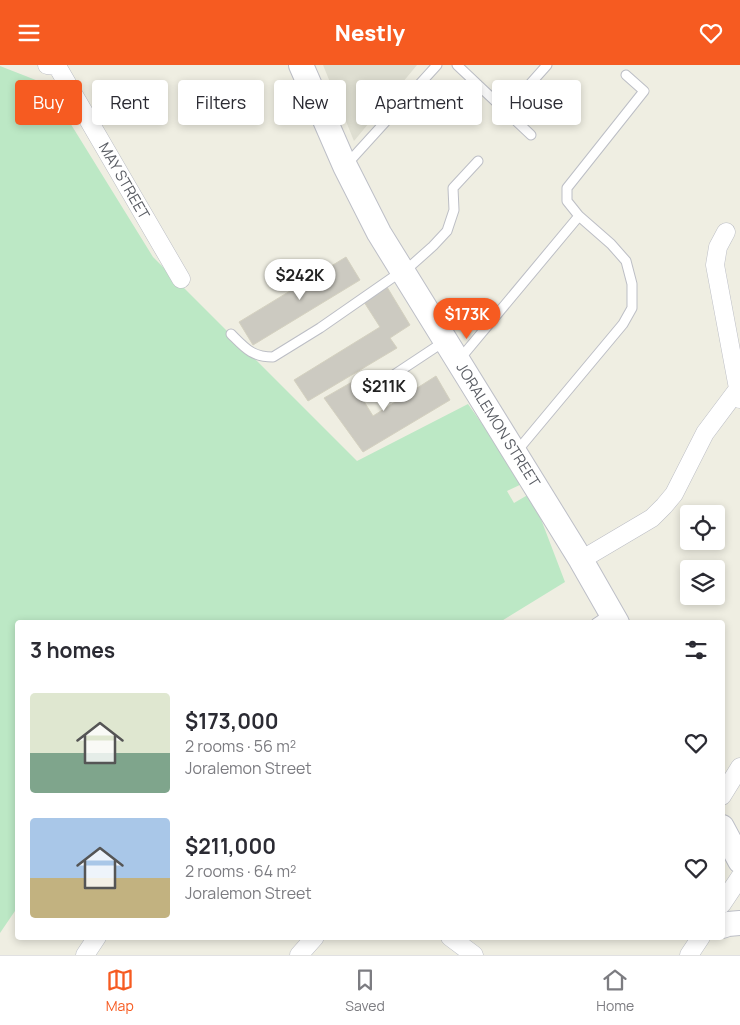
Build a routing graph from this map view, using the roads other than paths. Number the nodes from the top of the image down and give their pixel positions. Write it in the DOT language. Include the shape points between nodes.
graph roads {
  1 [pos="54,65"];
  2 [pos="301,65"];
  3 [pos="437,65"];
  4 [pos="457,65"];
  5 [pos="547,65"];
  6 [pos="626,75"];
  7 [pos="534,80"];
  8 [pos="492,98"];
  9 [pos="521,125"];
  10 [pos="531,135"];
  11 [pos="478,161"];
  12 [pos="345,166"];
  13 [pos="578,216"];
  14 [pos="726,232"];
  15 [pos="403,272"];
  16 [pos="181,279"];
  17 [pos="231,335"];
  18 [pos="445,341"];
  19 [pos="458,361"];
  20 [pos="374,388"];
  21 [pos="739,395"];
  22 [pos="515,453"];
  23 [pos="581,560"];
  24 [pos="608,619"];
  25 [pos="740,767"];
  26 [pos="725,791"];
  27 [pos="725,833"];
  28 [pos="740,861"];
  29 [pos="740,877"];
  30 [pos="725,900"];
  31 [pos="740,923"];
  32 [pos="725,925"];
  33 [pos="95,940"];
  34 [pos="312,940"];
  35 [pos="454,940"];
  36 [pos="699,940"];
  37 [pos="85,955"];
  38 [pos="299,955"];
  39 [pos="474,955"];
  40 [pos="689,955"];
  1 -- 16 [label="street, MAY STREET"];
  2 -- 12 [label="street, JORALEMON STREET"];
  3 -- 12 [label="lane"];
  4 -- 8 [label="lane"];
  5 -- 7 [label="lane"];
  6 -- 13 [label="lane" via="644,91 567,188 567,201"];
  9 -- 10 [label="lane"];
  11 -- 15 [label="lane" via="454,188 454,210 447,231"];
  12 -- 15 [label="street, JORALEMON STREET"];
  13 -- 19 [label="lane"];
  13 -- 22 [label="lane" via="626,261 632,285 632,308 623,324"];
  14 -- 21 [label="street" via="718,247 715,265"];
  15 -- 17 [label="lane" via="272,357 248,351"];
  15 -- 18 [label="street, JORALEMON STREET"];
  18 -- 19 [label="street, JORALEMON STREET"];
  18 -- 20 [label="lane"];
  19 -- 22 [label="street, JORALEMON STREET"];
  21 -- 23 [label="street" via="705,433 674,494 664,506 652,518"];
  22 -- 23 [label="street, JORALEMON STREET"];
  23 -- 24 [label="street, JORALEMON STREET"];
  25 -- 26 [label="street"];
  27 -- 28 [label="street"];
  29 -- 30 [label="street"];
  31 -- 32 [label="street"];
  33 -- 37 [label="street"];
  34 -- 38 [label="street"];
  35 -- 39 [label="street"];
  36 -- 40 [label="street"];
}
